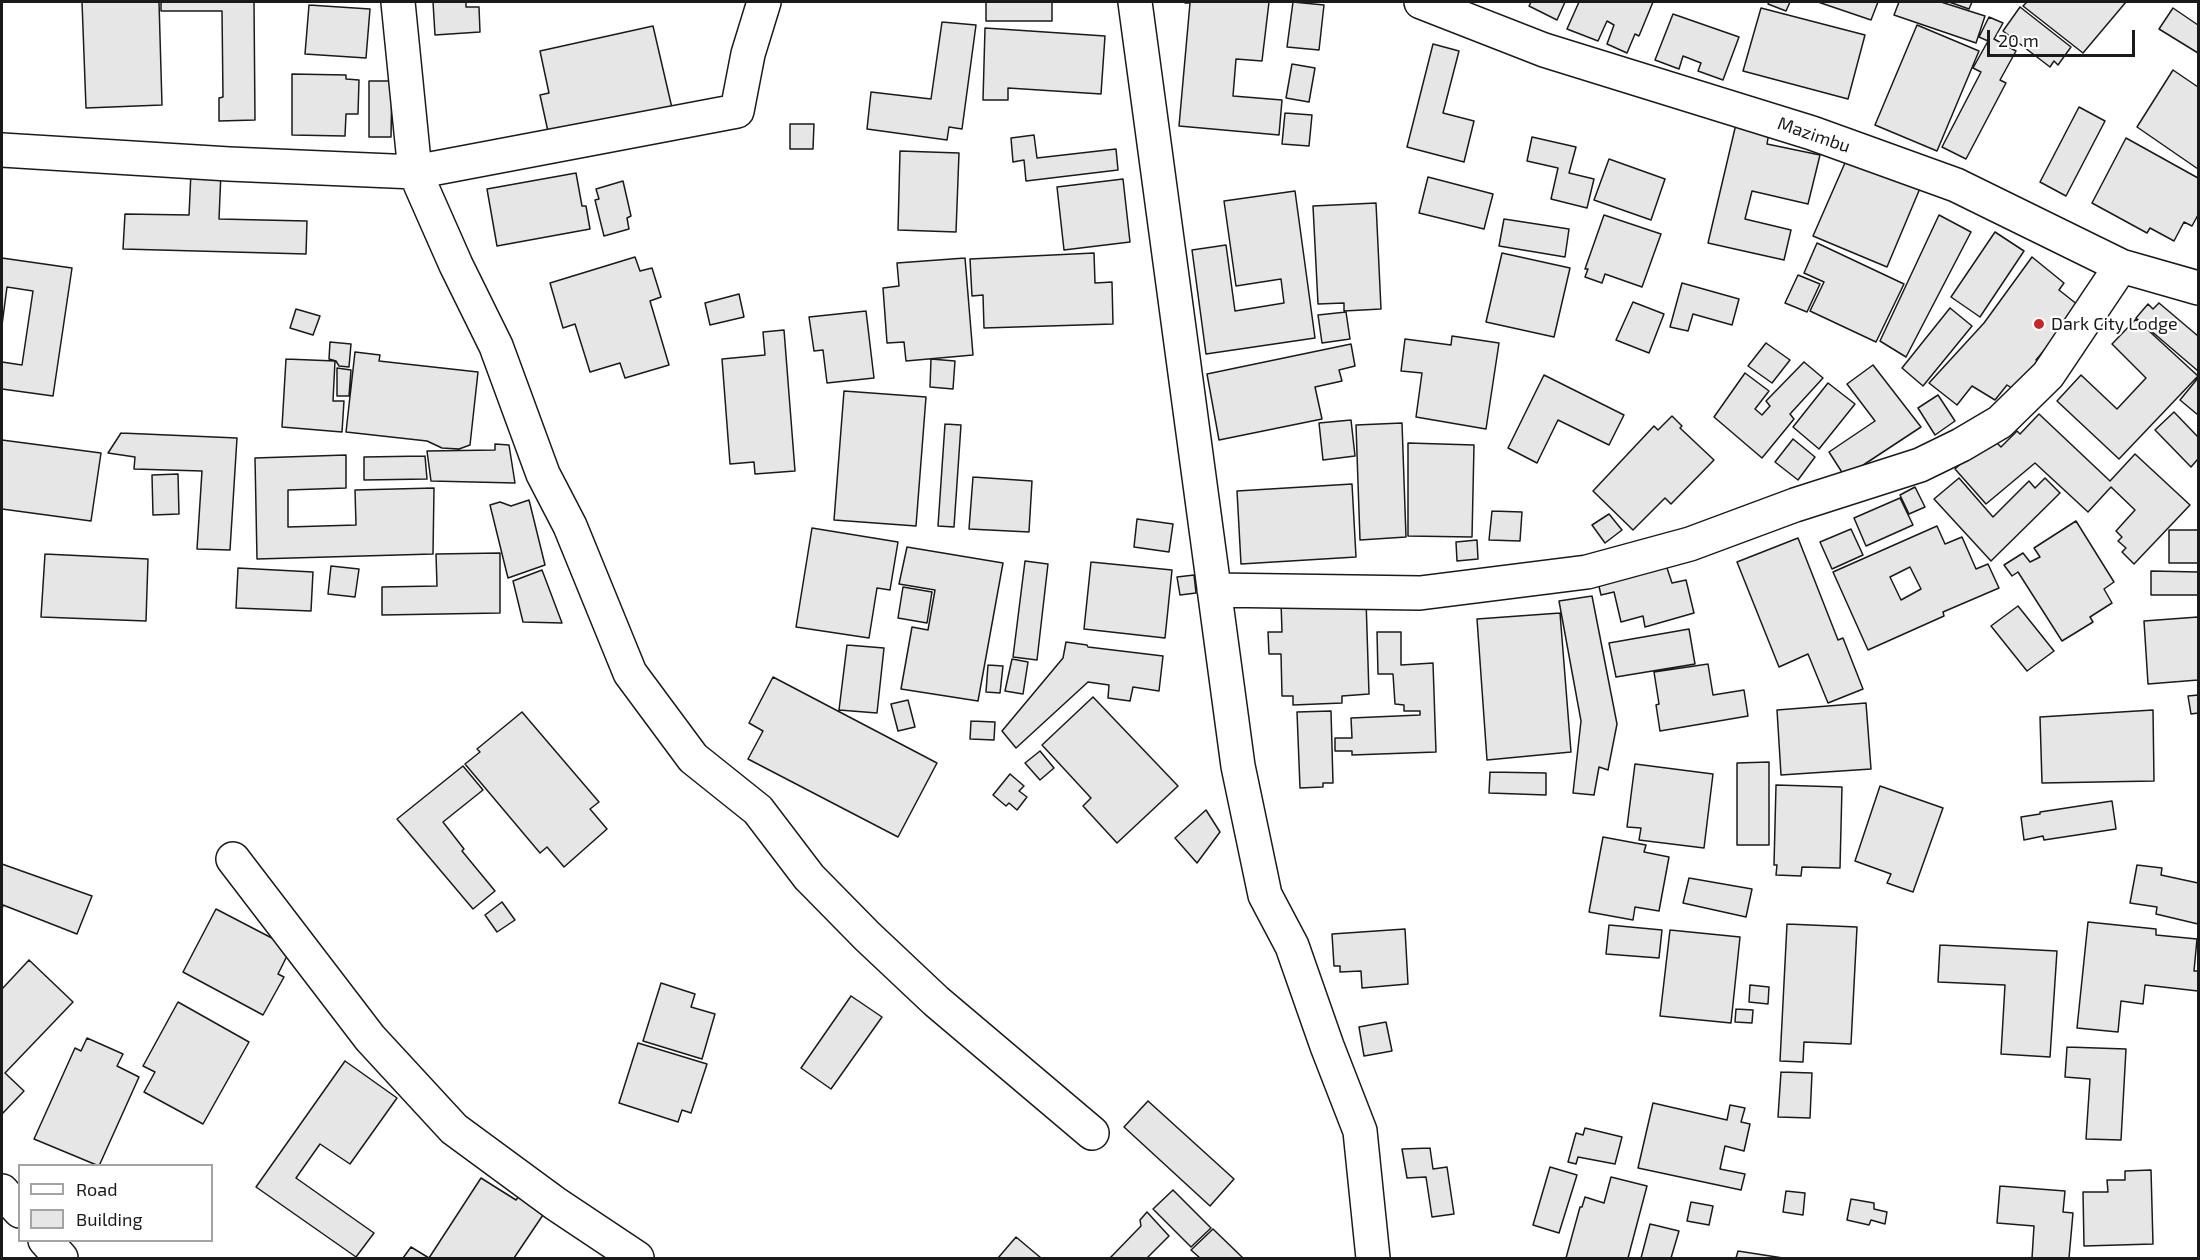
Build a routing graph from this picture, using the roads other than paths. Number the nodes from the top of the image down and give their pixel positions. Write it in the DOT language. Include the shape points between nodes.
graph roads {
  1 [pos="398,2"];
  2 [pos="764,2"];
  3 [pos="1135,2"];
  4 [pos="1421,2"];
  5 [pos="2,150"];
  6 [pos="415,172"];
  7 [pos="2121,266"];
  8 [pos="2199,288"];
  9 [pos="1214,590"];
  10 [pos="233,859"];
  11 [pos="1092,1133"];
  12 [pos="2,1191"];
  13 [pos="18,1209"];
  14 [pos="47,1242"];
  15 [pos="61,1258"];
  16 [pos="637,1258"];
  17 [pos="1373,1258"];
  1 -- 6 [label="street"];
  2 -- 6 [label="street" via="748,54 737,111"];
  3 -- 9 [label="street"];
  4 -- 7 [label="street, Mazimbu" via="1544,50 1812,134 1956,185"];
  5 -- 6 [label="street"];
  6 -- 11 [label="street" via="496,346 543,474 570,526 630,673 693,758 758,810 809,877 867,936 936,1001"];
  7 -- 8 [label="street, Mazimbu"];
  7 -- 9 [label="street" via="2040,383 2000,422 1920,465 1690,544 1587,572 1420,593"];
  9 -- 17 [label="street" via="1238,766 1265,895 1292,946 1360,1131"];
  10 -- 16 [label="street" via="370,1038 454,1129"];
  12 -- 13 [label="street"];
  14 -- 15 [label="street"];
}
